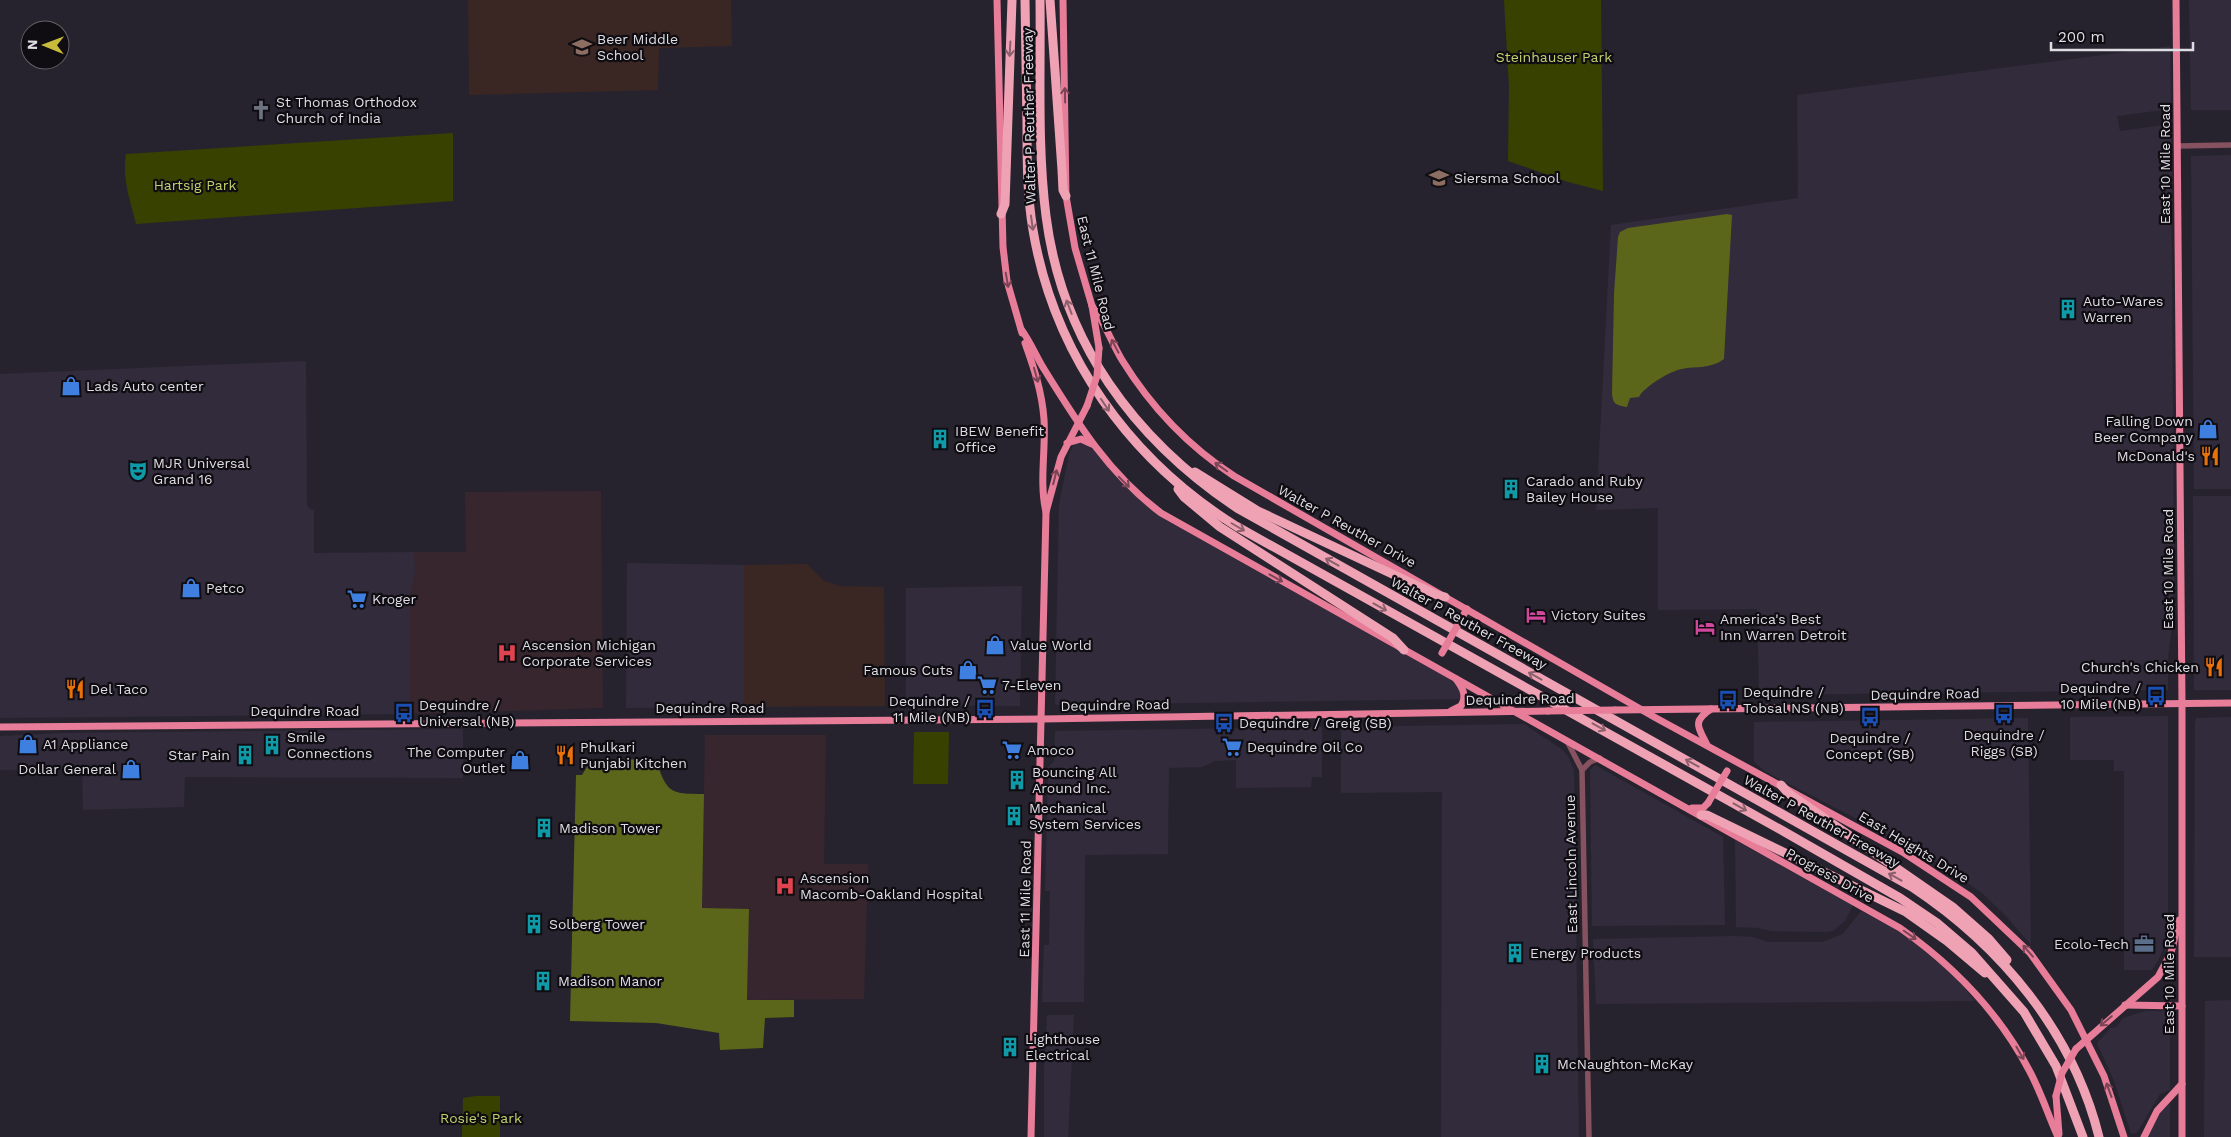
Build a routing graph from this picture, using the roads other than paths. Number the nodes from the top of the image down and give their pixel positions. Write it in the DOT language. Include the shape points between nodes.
graph roads {
  1 [pos="997,0"];
  2 [pos="1012,0"];
  3 [pos="1025,0"];
  4 [pos="1040,0"];
  5 [pos="1050,0"];
  6 [pos="1064,0"];
  7 [pos="2176,0"];
  8 [pos="2177,146"];
  9 [pos="2231,146"];
  10 [pos="1066,196"];
  11 [pos="1001,214"];
  12 [pos="1092,306"];
  13 [pos="1021,329"];
  14 [pos="1068,406"];
  15 [pos="1087,406"];
  16 [pos="1078,422"];
  17 [pos="1067,443"];
  18 [pos="1093,445"];
  19 [pos="1159,446"];
  20 [pos="1170,478"];
  21 [pos="1046,512"];
  22 [pos="1445,597"];
  23 [pos="1467,609"];
  24 [pos="1404,650"];
  25 [pos="1435,665"];
  26 [pos="1455,677"];
  27 [pos="2182,703"];
  28 [pos="2231,703"];
  29 [pos="1711,709"];
  30 [pos="1643,710"];
  31 [pos="1516,711"];
  32 [pos="1446,712"];
  33 [pos="1042,718"];
  34 [pos="0,727"];
  35 [pos="1566,740"];
  36 [pos="1708,747"];
  37 [pos="1600,758"];
  38 [pos="1733,759"];
  39 [pos="1582,770"];
  40 [pos="1780,785"];
  41 [pos="1687,807"];
  42 [pos="1701,815"];
  43 [pos="2181,907"];
  44 [pos="2000,982"];
  45 [pos="2023,985"];
  46 [pos="2125,1005"];
  47 [pos="2182,1006"];
  48 [pos="2087,1038"];
  49 [pos="2182,1084"];
  50 [pos="1031,1137"];
  51 [pos="1588,1137"];
  52 [pos="2059,1137"];
  53 [pos="2083,1137"];
  54 [pos="2099,1137"];
  55 [pos="2124,1137"];
  56 [pos="2144,1137"];
  57 [pos="2182,1137"];
  1 -- 11 [label="main road, East 11 Mile Road"];
  2 -- 11 [label="highway, one-way" via="1005,204"];
  3 -- 20 [label="highway, Walter P Reuther Freeway, one-way" via="1028,186 1044,280 1061,327 1083,371 1116,421"];
  19 -- 4 [label="highway, Walter P Reuther Freeway, one-way" via="1121,402 1096,364 1072,313 1054,262 1042,184"];
  5 -- 10 [label="highway" via="1063,190"];
  10 -- 6 [label="main road, East 11 Mile Road, one-way"];
  7 -- 8 [label="main road, East 10 Mile Road"];
  8 -- 9 [label="street"];
  8 -- 27 [label="main road, East 10 Mile Road"];
  10 -- 12 [label="main road, East 11 Mile Road" via="1075,248"];
  11 -- 13 [label="main road, East 11 Mile Road, one-way" via="1007,281"];
  12 -- 15 [label="main road, East 11 Mile Road, bridge" via="1100,348 1097,376"];
  22 -- 12 [label="main road, Walter P Reuther Drive, one-way" via="1253,488 1205,455 1148,398 1120,357"];
  13 -- 14 [label="main road"];
  13 -- 21 [label="main road, East 11 Mile Road, one-way" via="1042,401"];
  14 -- 15 [label="main road"];
  14 -- 16 [label="main road"];
  15 -- 16 [label="main road, East 11 Mile Road"];
  16 -- 17 [label="main road, East 11 Mile Road"];
  16 -- 18 [label="main road"];
  17 -- 18 [label="main road" via="1081,439"];
  21 -- 17 [label="main road, East 11 Mile Road, one-way" via="1055,473"];
  18 -- 24 [label="main road, one-way" via="1125,484 1162,513"];
  19 -- 22 [label="highway" via="1258,511"];
  45 -- 19 [label="highway, Walter P Reuther Freeway, one-way" via="1980,938 1912,887 1254,518 1208,489"];
  20 -- 24 [label="highway" via="1184,497 1220,527 1392,638"];
  20 -- 44 [label="highway, Walter P Reuther Freeway, one-way" via="1210,510 1245,531 1900,898 1953,936"];
  21 -- 33 [label="main road, East 11 Mile Road"];
  22 -- 23 [label="main road, Walter P Reuther Drive"];
  23 -- 25 [label="main road, bridge"];
  23 -- 30 [label="main road, Walter P Reuther Drive"];
  24 -- 25 [label="main road"];
  25 -- 26 [label="main road"];
  26 -- 31 [label="main road"];
  26 -- 32 [label="main road" via="1463,690 1464,701 1459,708"];
  27 -- 28 [label="main road, Dequindre Road"];
  27 -- 29 [label="main road, Dequindre Road"];
  27 -- 43 [label="main road, East 10 Mile Road"];
  29 -- 30 [label="main road, Dequindre Road"];
  29 -- 36 [label="main road" via="1698,722"];
  30 -- 31 [label="main road, Dequindre Road, bridge"];
  30 -- 36 [label="main road, East Heights Drive"];
  31 -- 32 [label="main road, Dequindre Road"];
  31 -- 35 [label="main road, Progress Drive"];
  32 -- 33 [label="main road, Dequindre Road"];
  33 -- 34 [label="main road, Dequindre Road"];
  33 -- 50 [label="main road, East 11 Mile Road"];
  35 -- 37 [label="main road, Progress Drive"];
  35 -- 39 [label="street, East Lincoln Avenue"];
  36 -- 38 [label="main road, East Heights Drive"];
  37 -- 39 [label="street"];
  37 -- 41 [label="main road, Progress Drive"];
  38 -- 40 [label="main road, East Heights Drive"];
  38 -- 41 [label="main road, bridge" via="1708,803 1700,808"];
  39 -- 51 [label="street, East Lincoln Avenue"];
  40 -- 45 [label="highway" via="1967,918 2004,954"];
  48 -- 40 [label="main road, East Heights Drive, one-way" via="2072,1010 2039,964 1971,897 1904,852"];
  41 -- 42 [label="main road, Progress Drive"];
  42 -- 44 [label="highway" via="1707,815 1906,912"];
  42 -- 52 [label="main road, Progress Drive, one-way" via="1899,927 1946,964 1982,1000 2014,1044"];
  43 -- 46 [label="main road" via="2174,945 2165,967 2149,987"];
  43 -- 47 [label="main road, East 10 Mile Road"];
  44 -- 53 [label="highway, Walter P Reuther Freeway" via="2024,1012 2056,1066"];
  45 -- 54 [label="highway, Walter P Reuther Freeway" via="2072,1064"];
  46 -- 47 [label="main road"];
  46 -- 48 [label="main road, one-way"];
  47 -- 49 [label="main road, East 10 Mile Road"];
  48 -- 52 [label="main road, bridge" via="2076,1049 2062,1073 2056,1096"];
  55 -- 48 [label="main road, East Heights Drive, one-way" via="2109,1089"];
  49 -- 56 [label="main road" via="2157,1110"];
  49 -- 57 [label="main road, East 10 Mile Road"];
}
